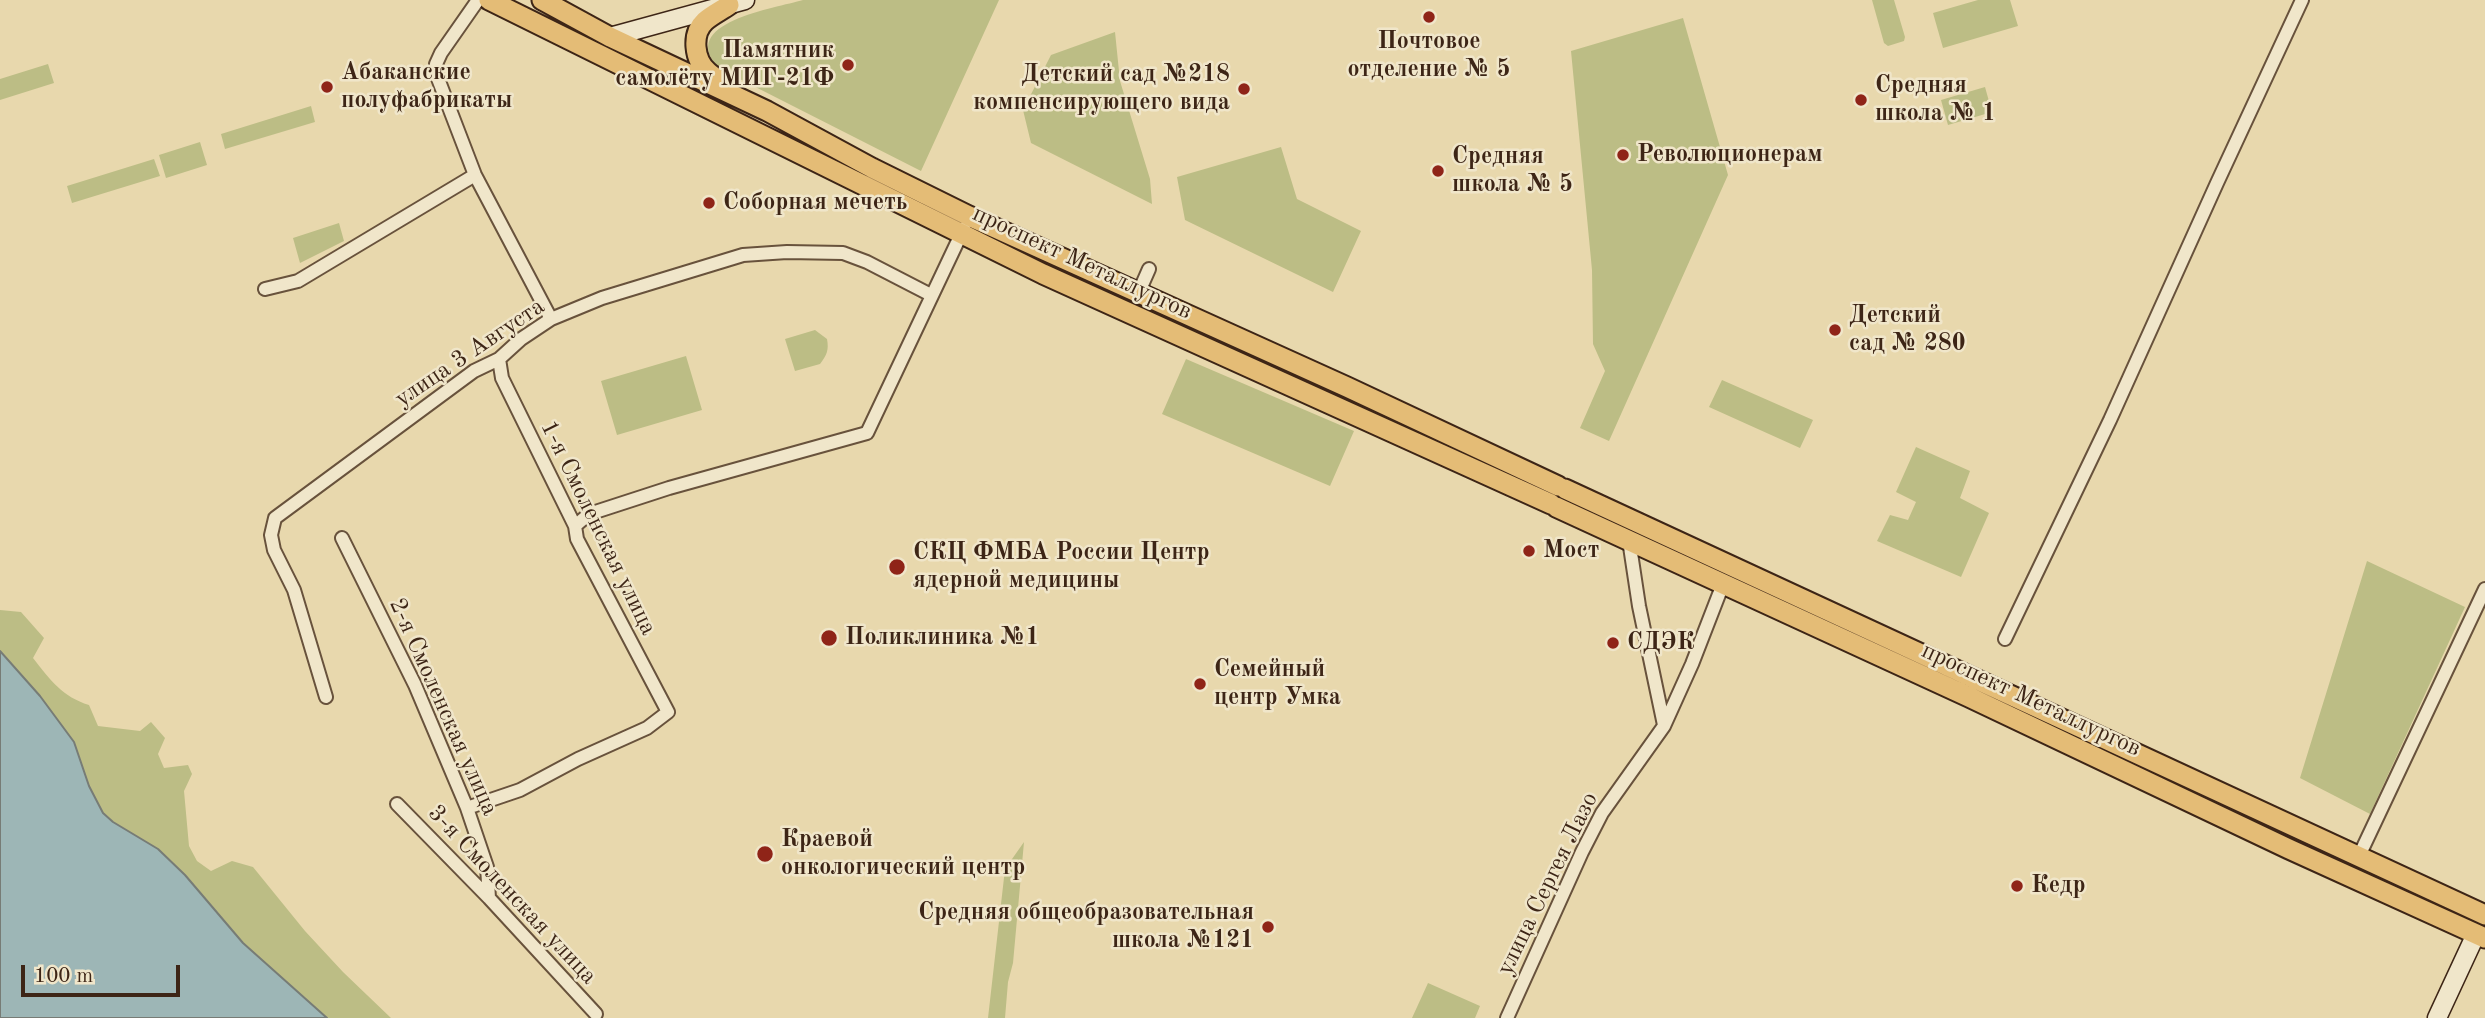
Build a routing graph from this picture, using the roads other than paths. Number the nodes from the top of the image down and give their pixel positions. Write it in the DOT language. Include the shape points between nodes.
graph roads {
  1 [pos="478,0"];
  2 [pos="489,0"];
  3 [pos="542,0"];
  4 [pos="2302,0"];
  5 [pos="737,2"];
  6 [pos="610,37"];
  7 [pos="599,56"];
  8 [pos="767,111"];
  9 [pos="475,175"];
  10 [pos="969,216"];
  11 [pos="960,235"];
  12 [pos="1149,269"];
  13 [pos="265,289"];
  14 [pos="1138,294"];
  15 [pos="930,295"];
  16 [pos="551,319"];
  17 [pos="499,359"];
  18 [pos="575,526"];
  19 [pos="342,538"];
  20 [pos="1629,540"];
  21 [pos="1726,575"];
  22 [pos="2485,589"];
  23 [pos="2005,639"];
  24 [pos="326,697"];
  25 [pos="1664,726"];
  26 [pos="397,804"];
  27 [pos="467,808"];
  28 [pos="2359,856"];
  29 [pos="489,898"];
  30 [pos="2485,915"];
  31 [pos="2481,936"];
  32 [pos="596,1014"];
  33 [pos="1507,1018"];
  34 [pos="2437,1018"];
  1 -- 9 [label="street" via="436,64"];
  2 -- 7 [label="main road, проспект Металлургов"];
  3 -- 6 [label="main road, проспект Металлургов"];
  4 -- 23 [label="street"];
  5 -- 6 [label="main road"];
  5 -- 8 [label="main road" via="705,21 695,45 698,58 707,72"];
  6 -- 7 [label="main road"];
  6 -- 8 [label="main road, проспект Металлургов"];
  7 -- 11 [label="main road, проспект Металлургов"];
  8 -- 10 [label="main road, проспект Металлургов"];
  9 -- 13 [label="street" via="298,281"];
  9 -- 16 [label="street"];
  10 -- 11 [label="street"];
  10 -- 14 [label="main road, проспект Металлургов"];
  11 -- 15 [label="street"];
  11 -- 20 [label="main road, проспект Металлургов"];
  12 -- 14 [label="street"];
  14 -- 21 [label="main road, проспект Металлургов" via="1562,487"];
  15 -- 16 [label="street, улица 3 Августа" via="843,253 786,252 731,258 602,298"];
  15 -- 18 [label="street" via="867,433 669,488 589,514"];
  16 -- 17 [label="street, улица 3 Августа"];
  17 -- 18 [label="street, 1-я Смоленская улица" via="502,378"];
  17 -- 24 [label="street, улица 3 Августа" via="474,371 275,518 274,550 294,590"];
  18 -- 27 [label="street, 1-я Смоленская улица" via="577,539 668,712 647,728 520,790"];
  19 -- 27 [label="street, 2-я Смоленская улица" via="415,685"];
  20 -- 21 [label="main road, проспект Металлургов"];
  20 -- 25 [label="street"];
  21 -- 25 [label="street, улица Сергея Лазо"];
  21 -- 28 [label="main road, проспект Металлургов" via="1981,680"];
  21 -- 31 [label="main road, проспект Металлургов" via="1969,697"];
  22 -- 28 [label="street"];
  25 -- 33 [label="street, улица Сергея Лазо" via="1602,813"];
  26 -- 29 [label="street, 3-я Смоленская улица"];
  27 -- 29 [label="street, 2-я Смоленская улица" via="487,867"];
  28 -- 30 [label="main road, проспект Металлургов"];
  29 -- 32 [label="street, 3-я Смоленская улица"];
  30 -- 31 [label="main road"];
  31 -- 34 [label="main road"];
}
